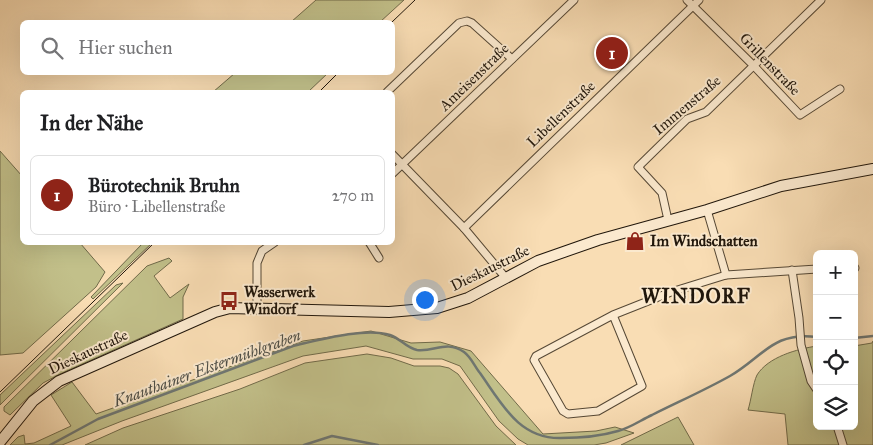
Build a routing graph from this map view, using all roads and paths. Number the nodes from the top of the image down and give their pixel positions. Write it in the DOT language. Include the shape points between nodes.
graph roads {
  1 [pos="574,0"];
  2 [pos="687,0"];
  3 [pos="699,0"];
  4 [pos="821,0"];
  5 [pos="693,6"];
  6 [pos="512,59"];
  7 [pos="754,65"];
  8 [pos="840,89"];
  9 [pos="389,90"];
  10 [pos="395,157"];
  11 [pos="403,164"];
  12 [pos="873,169"];
  13 [pos="395,171"];
  14 [pos="707,210"];
  15 [pos="668,220"];
  16 [pos="464,228"];
  17 [pos="271,245"];
  18 [pos="371,245"];
  19 [pos="379,258"];
  20 [pos="813,269"];
  21 [pos="792,270"];
  22 [pos="726,275"];
  23 [pos="505,277"];
  24 [pos="257,309"];
  25 [pos="613,314"];
  26 [pos="813,385"];
  27 [pos="838,430"];
  28 [pos="0,442"];
  29 [pos="843,445"];
  1 -- 6 [label="street, Ameisenstraße"];
  2 -- 5 [label="street, Grillenstraße"];
  3 -- 5 [label="street, Libellenstraße"];
  4 -- 7 [label="street, Immenstraße"];
  5 -- 7 [label="street, Grillenstraße"];
  5 -- 16 [label="street, Libellenstraße"];
  6 -- 9 [label="street" via="467,21 459,24"];
  6 -- 11 [label="street, Ameisenstraße"];
  7 -- 8 [label="street, Grillenstraße" via="800,115"];
  7 -- 15 [label="street, Immenstraße" via="706,112 687,119 638,167 662,193"];
  10 -- 11 [label="street"];
  11 -- 13 [label="street, Ameisenstraße"];
  11 -- 16 [label="street"];
  12 -- 14 [label="main road, Dieskaustraße" via="781,186"];
  14 -- 15 [label="main road, Dieskaustraße"];
  14 -- 22 [label="street"];
  15 -- 23 [label="main road, Dieskaustraße" via="598,240 538,261"];
  16 -- 23 [label="street"];
  17 -- 24 [label="street" via="262,251 257,263"];
  18 -- 19 [label="street"];
  20 -- 21 [label="street"];
  21 -- 22 [label="street"];
  21 -- 26 [label="street" via="802,349"];
  22 -- 25 [label="street"];
  23 -- 24 [label="main road, Dieskaustraße" via="468,298 437,308 390,312"];
  24 -- 28 [label="main road, Dieskaustraße" via="230,308 215,312 59,381 34,401"];
  25 -- 25 [label="street" via="534,360 563,411 568,414 598,411 642,386"];
  27 -- 29 [label="street"];
}
